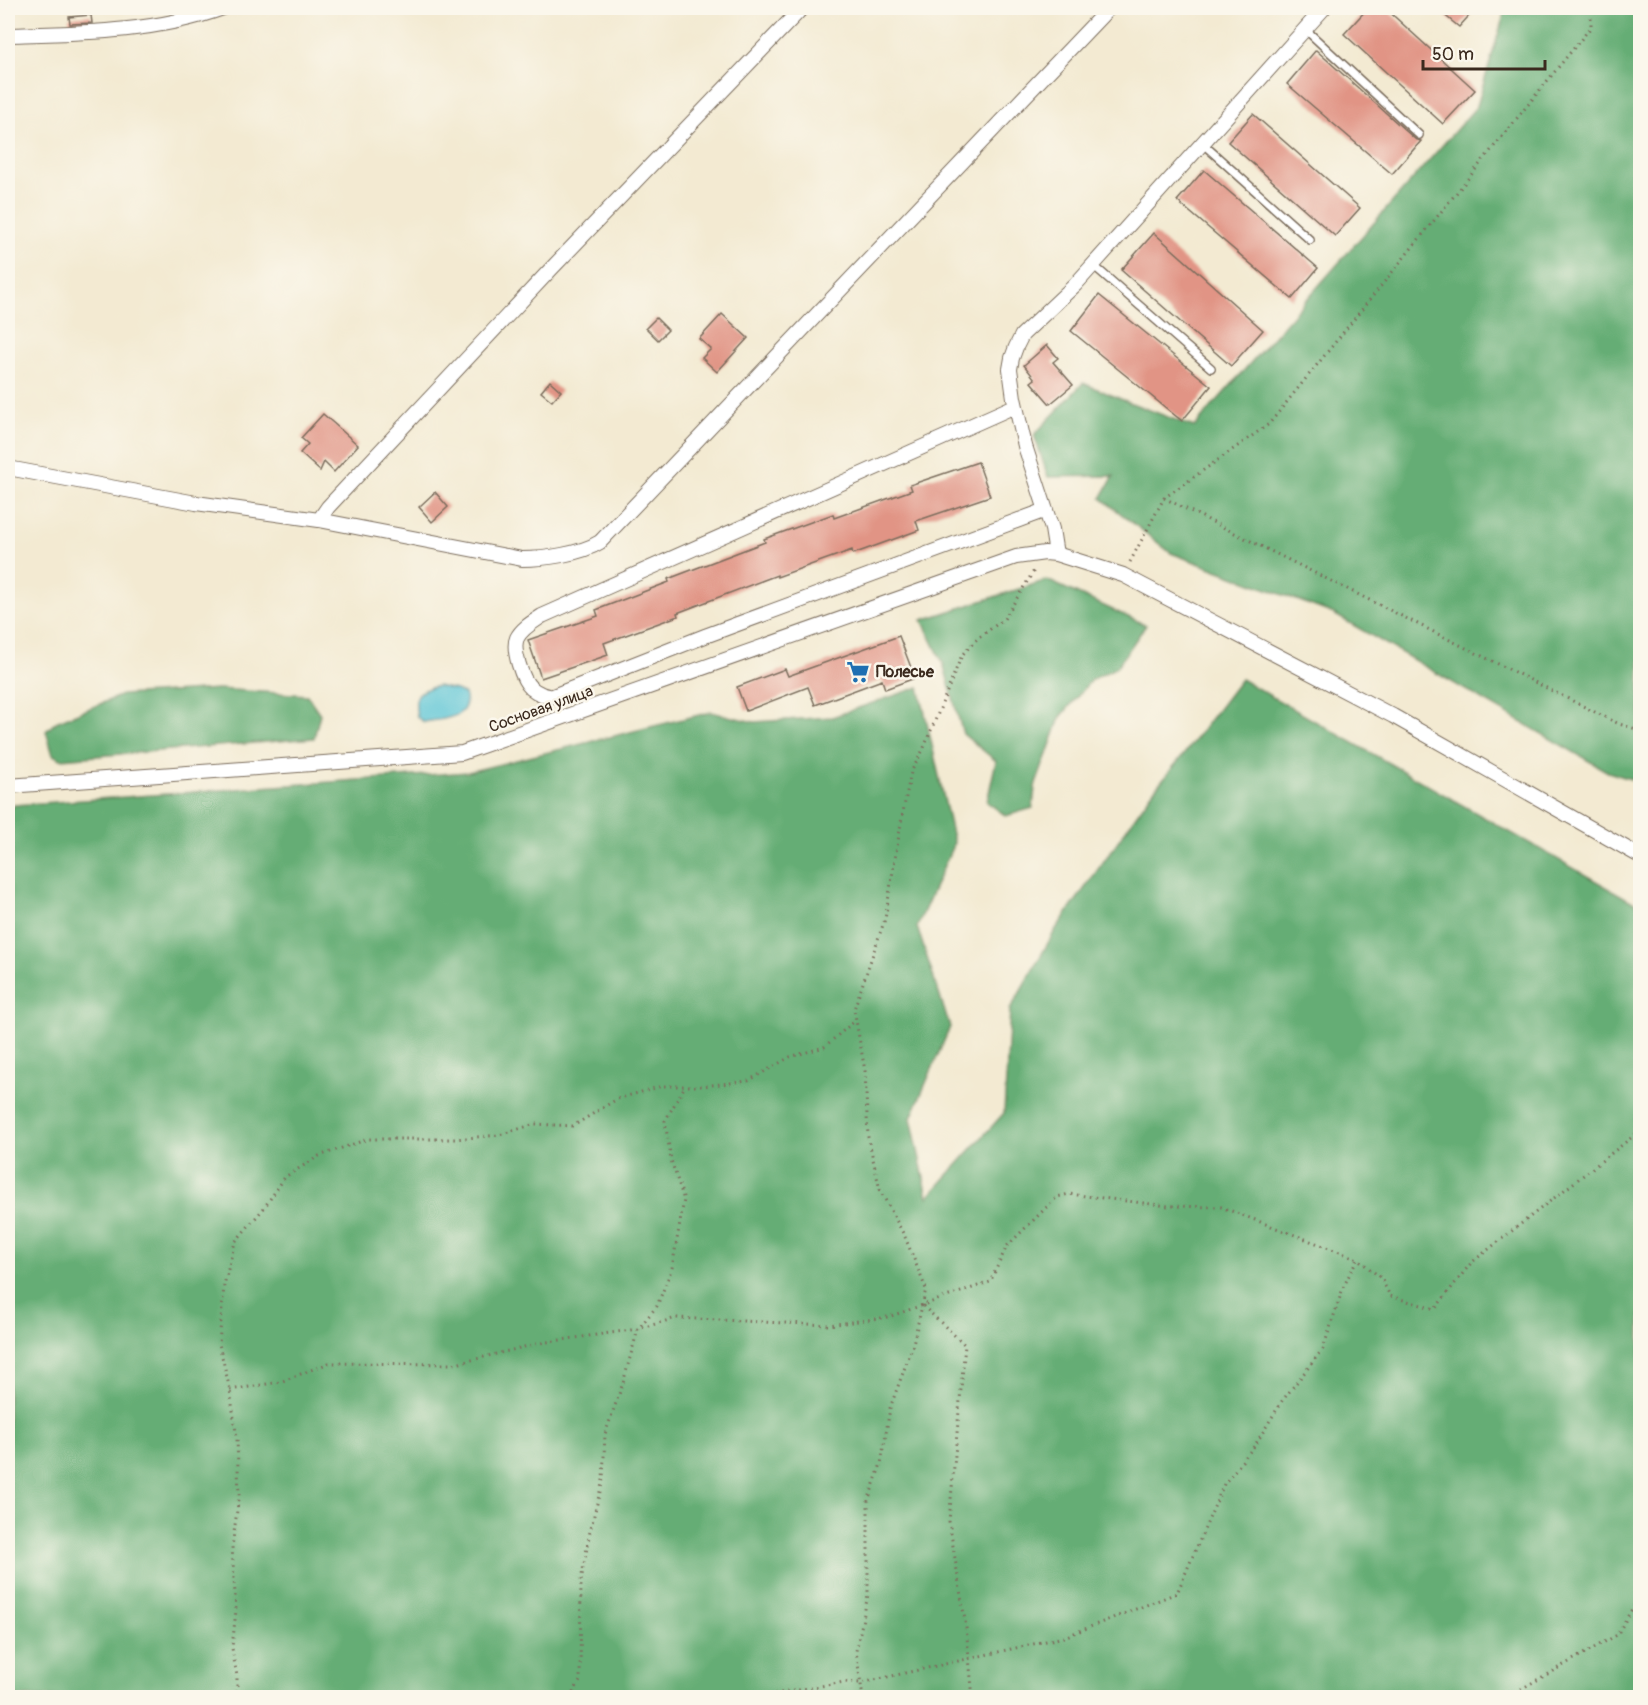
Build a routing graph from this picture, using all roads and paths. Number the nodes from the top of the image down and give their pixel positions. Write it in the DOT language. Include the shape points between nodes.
graph roads {
  1 [pos="222,8"];
  2 [pos="802,8"];
  3 [pos="1109,8"];
  4 [pos="1324,8"];
  5 [pos="1591,8"];
  6 [pos="1305,29"];
  7 [pos="8,35"];
  8 [pos="1419,135"];
  9 [pos="1202,143"];
  10 [pos="1311,240"];
  11 [pos="1093,265"];
  12 [pos="1211,368"];
  13 [pos="1015,406"];
  14 [pos="8,468"];
  15 [pos="1164,498"];
  16 [pos="1046,510"];
  17 [pos="319,520"];
  18 [pos="1055,554"];
  19 [pos="1123,574"];
  20 [pos="1641,730"];
  21 [pos="8,786"];
  22 [pos="1641,856"];
  23 [pos="856,1020"];
  24 [pos="685,1086"];
  25 [pos="1641,1120"];
  26 [pos="1358,1258"];
  27 [pos="922,1305"];
  28 [pos="638,1329"];
  29 [pos="230,1390"];
  30 [pos="1641,1594"];
  31 [pos="969,1658"];
  32 [pos="861,1683"];
  33 [pos="237,1698"];
  34 [pos="570,1698"];
  35 [pos="751,1698"];
  36 [pos="863,1698"];
  37 [pos="973,1698"];
  38 [pos="1505,1698"];
  1 -- 7 [label="street" via="141,28"];
  2 -- 17 [label="street" via="410,418"];
  3 -- 17 [label="street" via="600,542 545,558 522,559"];
  4 -- 6 [label="street"];
  5 -- 15 [label="path" via="1591,27 1269,424"];
  6 -- 8 [label="lane"];
  6 -- 9 [label="street"];
  9 -- 10 [label="lane"];
  9 -- 11 [label="street"];
  11 -- 12 [label="lane"];
  11 -- 13 [label="street" via="1022,335 1010,369"];
  13 -- 16 [label="street"];
  13 -- 16 [label="street" via="542,616 524,629 514,650 531,688 554,696"];
  14 -- 17 [label="street" via="196,503"];
  15 -- 19 [label="path"];
  15 -- 20 [label="path" via="1619,724"];
  16 -- 18 [label="street"];
  18 -- 19 [label="street"];
  18 -- 21 [label="street, Сосновая улица" via="1016,557 462,753"];
  18 -- 23 [label="path" via="1004,619 963,655 911,772 885,919 854,1009"];
  19 -- 22 [label="street" via="1393,716"];
  23 -- 24 [label="path" via="824,1047 790,1057 748,1081"];
  23 -- 27 [label="path" via="865,1071 868,1137 880,1190 905,1237 926,1290"];
  24 -- 28 [label="path" via="665,1121 671,1160 684,1200 672,1268 657,1306"];
  24 -- 29 [label="path" via="662,1086 617,1099 573,1126 535,1124 499,1135 454,1139 368,1139 319,1156 285,1177 235,1242 232,1253 224,1285 219,1344"];
  25 -- 26 [label="path" via="1636,1134 1471,1263 1436,1309 1390,1296 1382,1278"];
  26 -- 27 [label="path" via="1221,1207 1168,1206 1069,1194 1057,1197 1007,1246 990,1282"];
  26 -- 31 [label="path" via="1343,1288 1323,1349 1224,1484 1177,1593 1064,1636"];
  27 -- 28 [label="path" via="888,1317 829,1324 676,1318"];
  27 -- 31 [label="path" via="965,1345 949,1521"];
  27 -- 32 [label="path" via="912,1348 890,1408 881,1464 868,1501 868,1595 856,1652"];
  28 -- 29 [label="path" via="540,1343 456,1364 329,1363 280,1382"];
  28 -- 34 [label="path" via="605,1434 603,1480 581,1581 580,1681"];
  29 -- 33 [label="path" via="239,1496 232,1547 236,1610 232,1648"];
  30 -- 38 [label="path" via="1617,1635"];
  31 -- 32 [label="path"];
  31 -- 37 [label="path"];
  32 -- 35 [label="path" via="844,1682"];
  32 -- 36 [label="path"];
}
